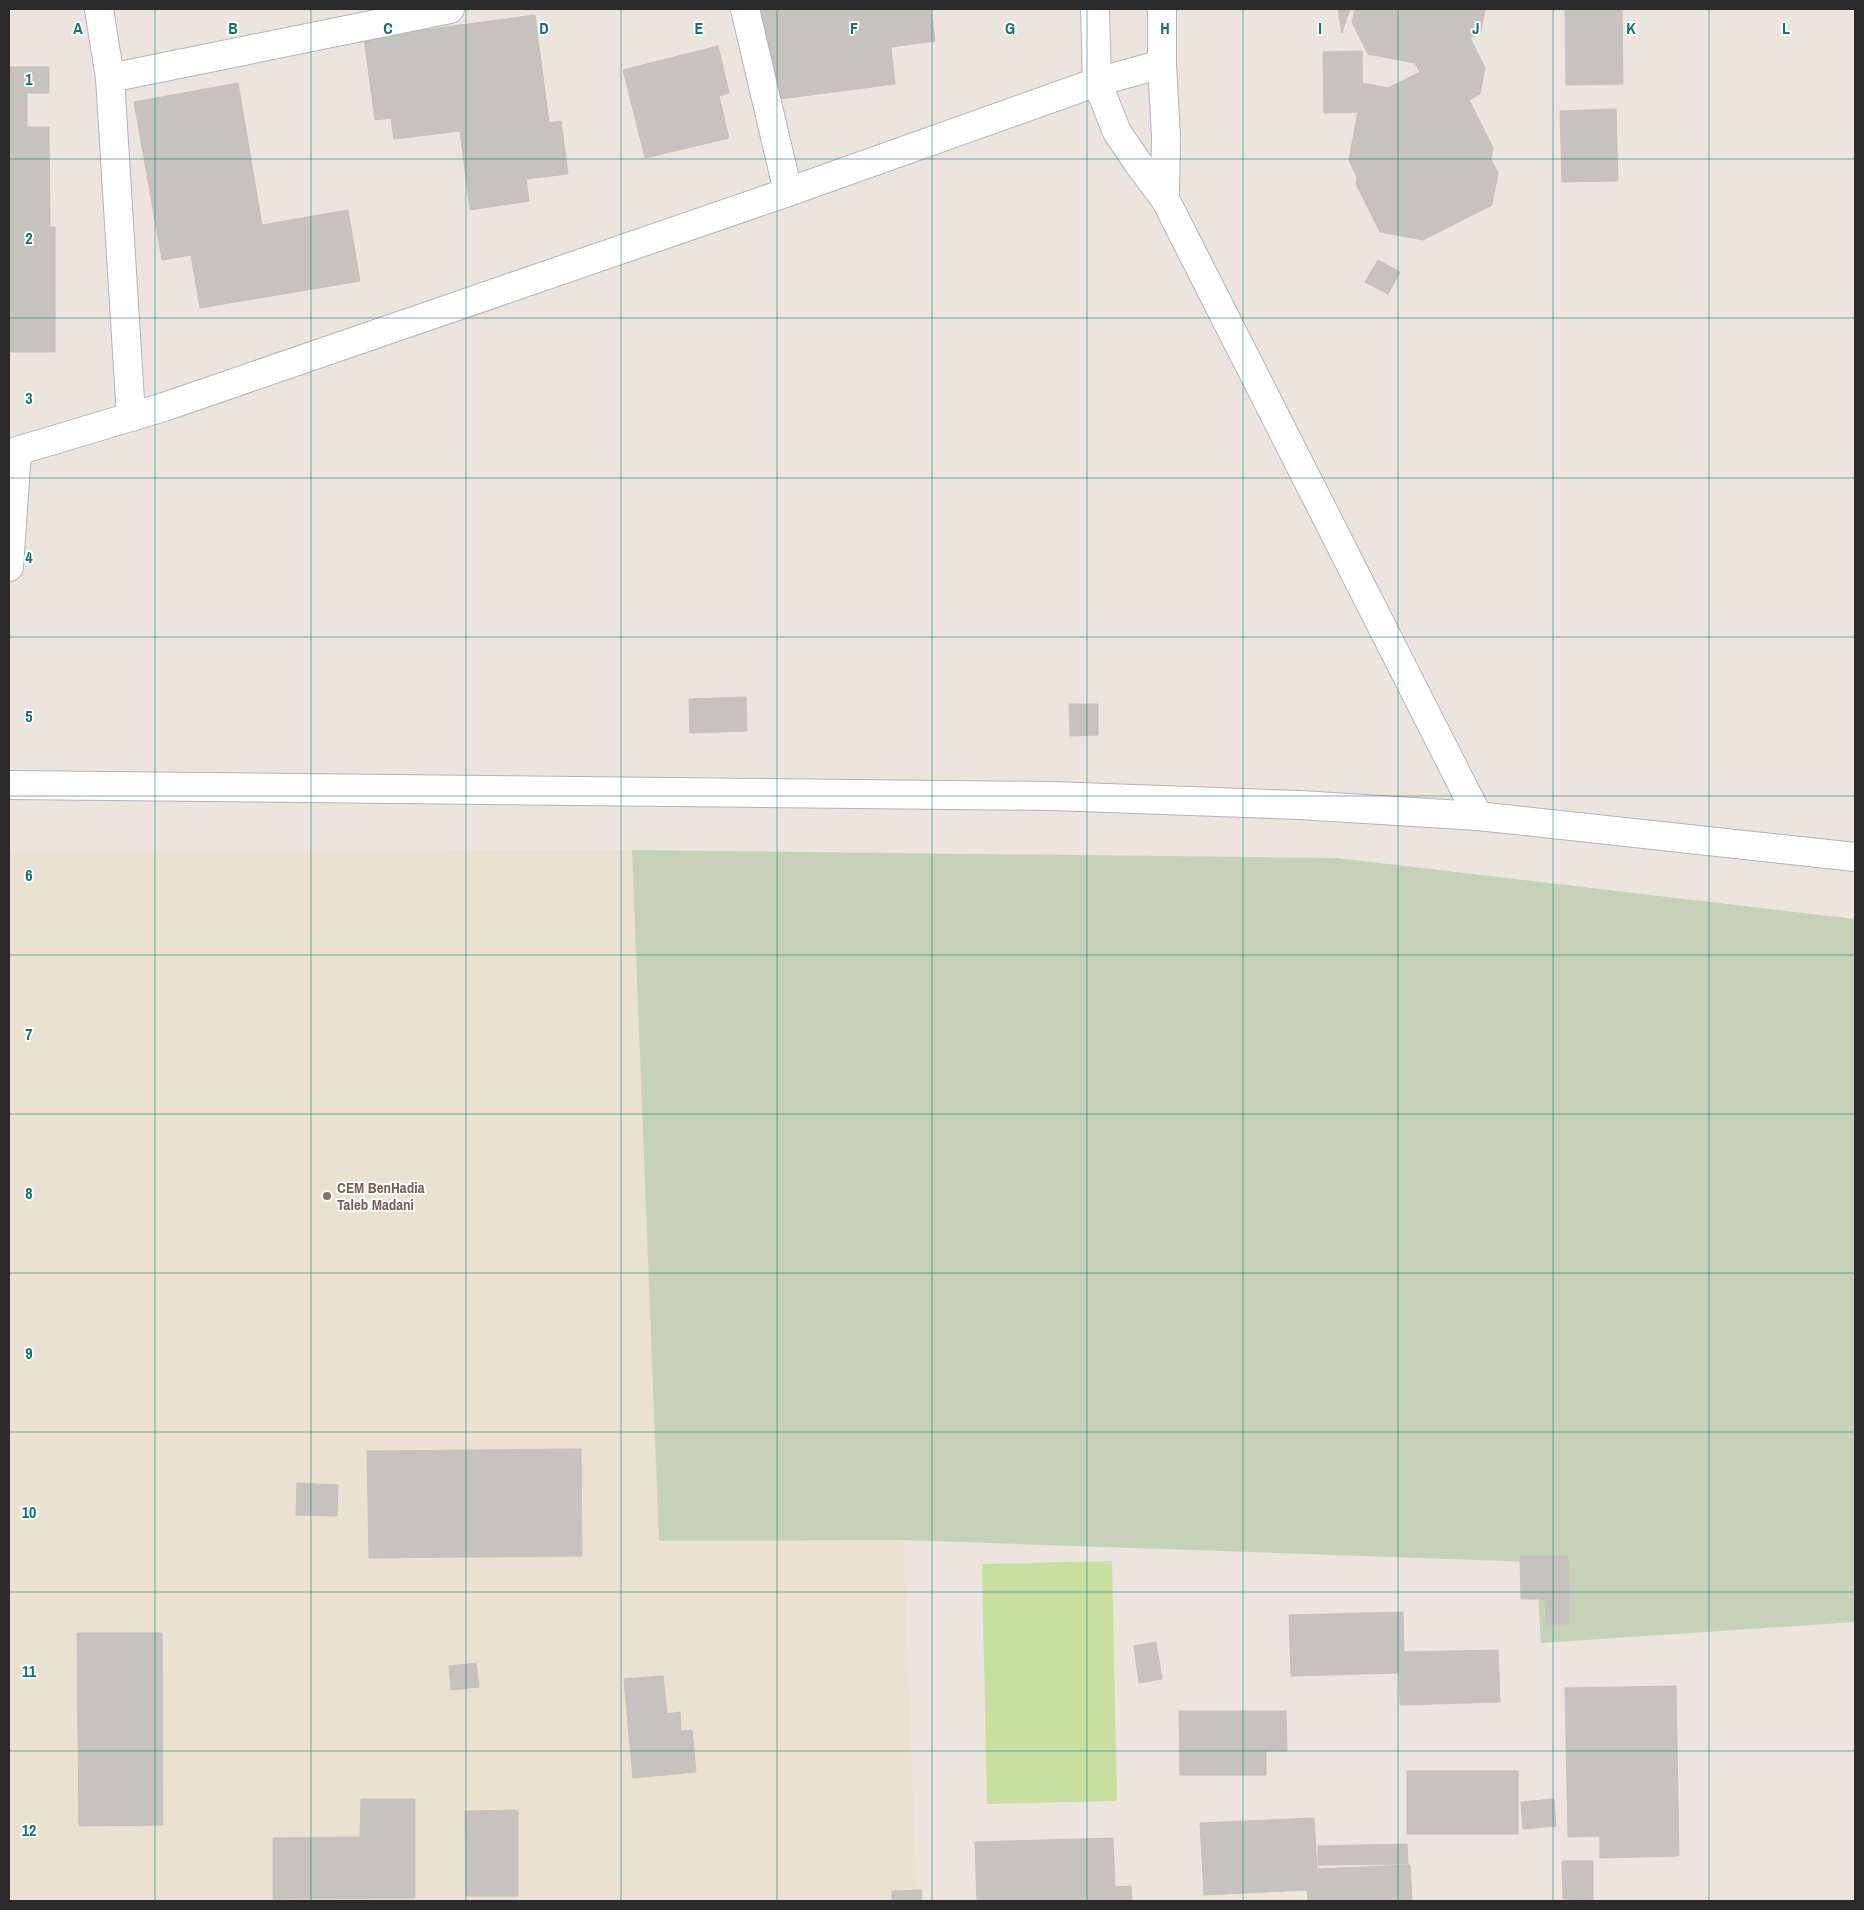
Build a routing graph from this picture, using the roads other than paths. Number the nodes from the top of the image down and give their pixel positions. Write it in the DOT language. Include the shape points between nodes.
graph roads {
  1 [pos="99,9"];
  2 [pos="450,9"];
  3 [pos="745,9"];
  4 [pos="1095,9"];
  5 [pos="1162,9"];
  6 [pos="1162,64"];
  7 [pos="110,78"];
  8 [pos="1097,82"];
  9 [pos="788,192"];
  10 [pos="1165,199"];
  11 [pos="131,417"];
  12 [pos="13,450"];
  13 [pos="9,566"];
  14 [pos="9,785"];
  15 [pos="1478,816"];
  16 [pos="1855,857"];
  1 -- 7 [label="street"];
  2 -- 7 [label="street"];
  3 -- 9 [label="street"];
  4 -- 8 [label="street"];
  5 -- 6 [label="street"];
  6 -- 8 [label="street"];
  6 -- 10 [label="street"];
  7 -- 11 [label="street"];
  8 -- 9 [label="street"];
  8 -- 10 [label="street" via="1117,132"];
  9 -- 11 [label="street"];
  10 -- 15 [label="street"];
  11 -- 12 [label="street"];
  12 -- 13 [label="street"];
  14 -- 15 [label="street" via="1052,796 1300,805"];
  15 -- 16 [label="street"];
}
